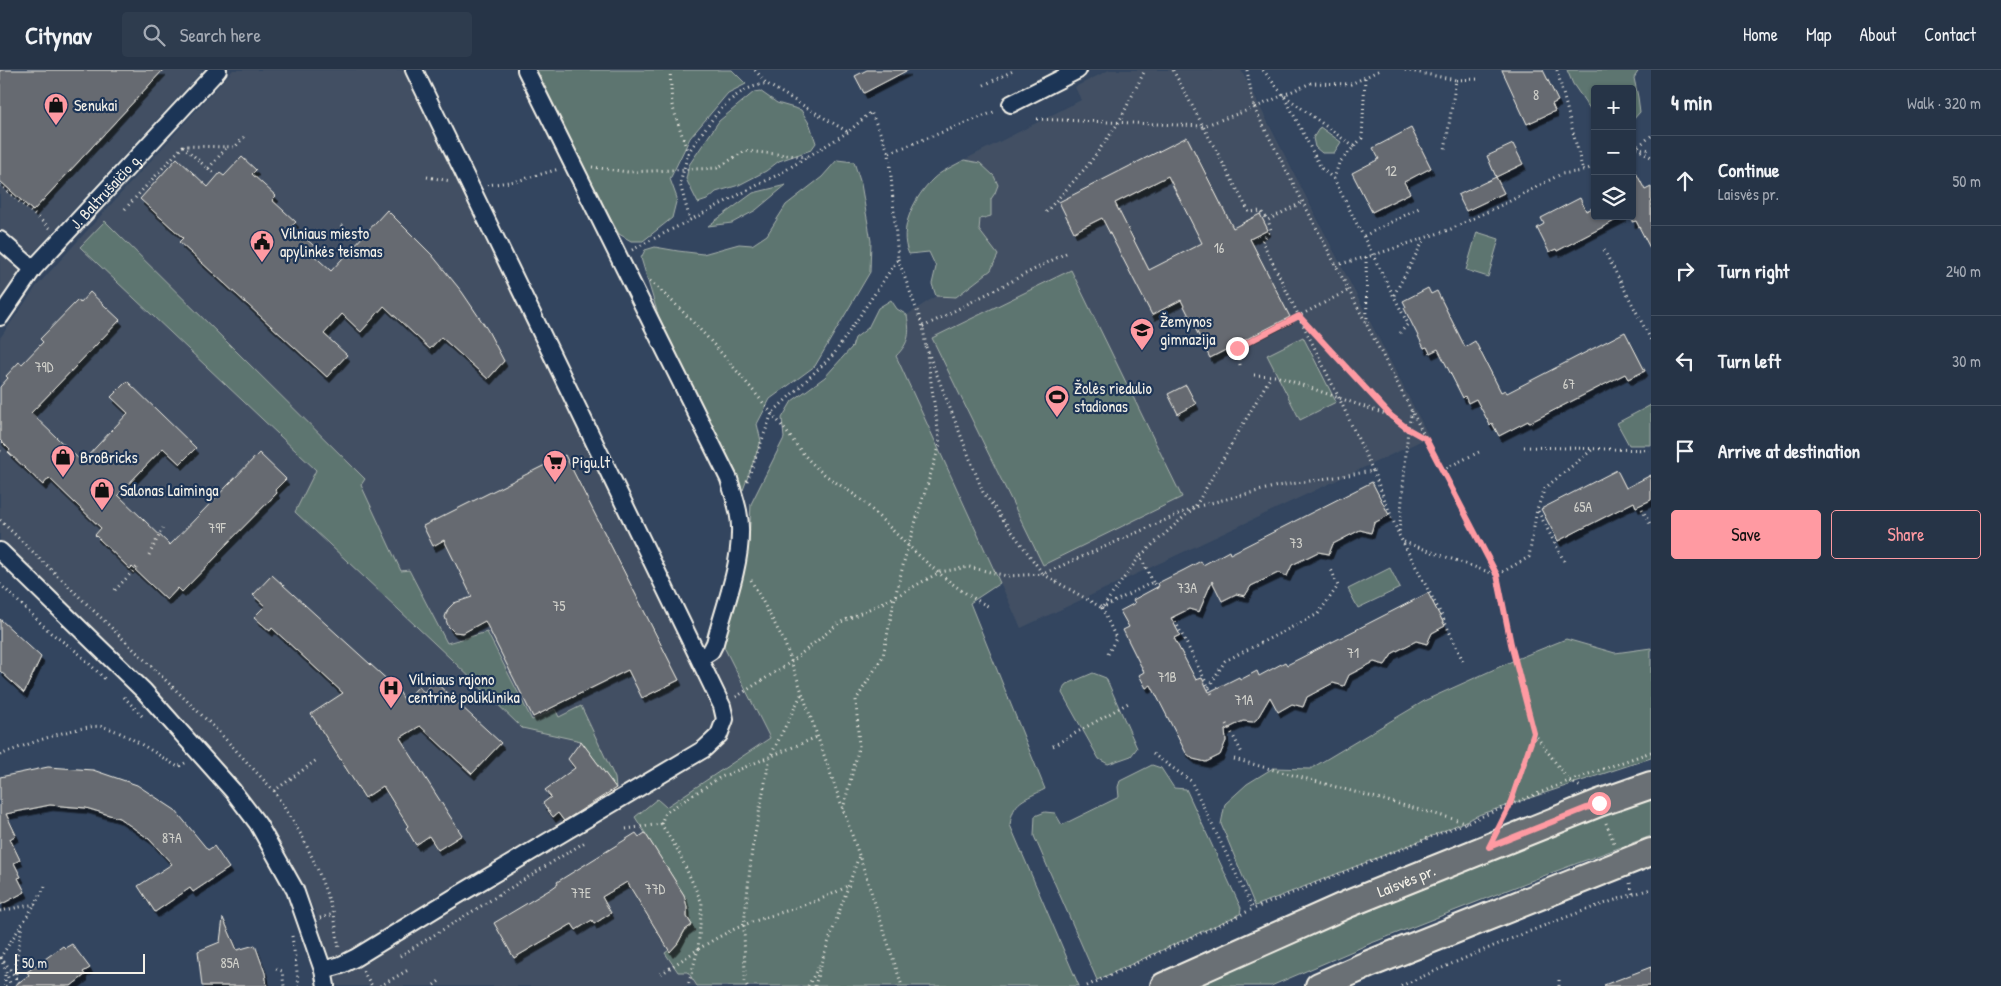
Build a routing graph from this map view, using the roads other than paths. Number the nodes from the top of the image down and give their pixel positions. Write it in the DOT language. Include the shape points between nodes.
graph roads {
  1 [pos="218,70"];
  2 [pos="414,70"];
  3 [pos="526,70"];
  4 [pos="1078,70"];
  5 [pos="1011,104"];
  6 [pos="0,240"];
  7 [pos="33,269"];
  8 [pos="0,317"];
  9 [pos="0,551"];
  10 [pos="700,658"];
  11 [pos="1651,785"];
  12 [pos="1651,852"];
  13 [pos="323,970"];
  14 [pos="326,986"];
  15 [pos="1164,986"];
  16 [pos="1319,986"];
  1 -- 7 [label="street, J. Baltrušaičio g."];
  2 -- 10 [label="street"];
  3 -- 10 [label="street" via="729,479 738,508 738,556 715,643 711,651"];
  4 -- 5 [label="street"];
  6 -- 7 [label="street"];
  7 -- 8 [label="street, J. Baltrušaičio g."];
  9 -- 13 [label="street" via="144,691 233,791 258,824 295,890"];
  10 -- 13 [label="street" via="725,719 719,735 704,749 355,958"];
  11 -- 15 [label="main road, Laisvės pr." via="1348,904"];
  12 -- 16 [label="main road"];
  13 -- 14 [label="street"];
}
